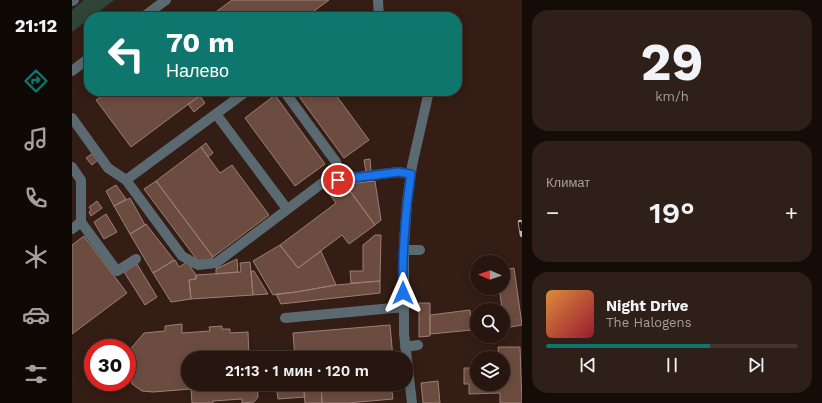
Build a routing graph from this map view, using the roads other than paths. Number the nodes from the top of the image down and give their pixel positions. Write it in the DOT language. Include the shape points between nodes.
graph roads {
  1 [pos="166,0"];
  2 [pos="378,0"];
  3 [pos="150,12"];
  4 [pos="379,12"];
  5 [pos="84,62"];
  6 [pos="72,71"];
  7 [pos="240,96"];
  8 [pos="288,96"];
  9 [pos="428,96"];
  10 [pos="216,114"];
  11 [pos="72,118"];
  12 [pos="72,167"];
  13 [pos="411,174"];
  14 [pos="126,180"];
  15 [pos="338,180"];
  16 [pos="288,209"];
  17 [pos="81,222"];
  18 [pos="72,229"];
  19 [pos="404,250"];
  20 [pos="420,250"];
  21 [pos="136,259"];
  22 [pos="404,307"];
  23 [pos="285,318"];
  24 [pos="418,345"];
  25 [pos="406,347"];
  26 [pos="412,403"];
  1 -- 3 [label="street"];
  2 -- 4 [label="street"];
  5 -- 6 [label="street"];
  7 -- 10 [label="street"];
  8 -- 15 [label="street" via="336,162"];
  9 -- 13 [label="street"];
  10 -- 14 [label="street"];
  10 -- 16 [label="street"];
  11 -- 14 [label="street" via="108,168"];
  12 -- 17 [label="street" via="81,180"];
  13 -- 15 [label="street" via="398,172"];
  13 -- 19 [label="street"];
  14 -- 16 [label="street" via="182,256 198,265 216,263"];
  15 -- 16 [label="street" via="325,181"];
  17 -- 18 [label="street"];
  17 -- 21 [label="street" via="117,271"];
  19 -- 20 [label="street"];
  19 -- 22 [label="street"];
  22 -- 23 [label="street"];
  22 -- 25 [label="street"];
  24 -- 25 [label="street"];
  25 -- 26 [label="street"];
}
